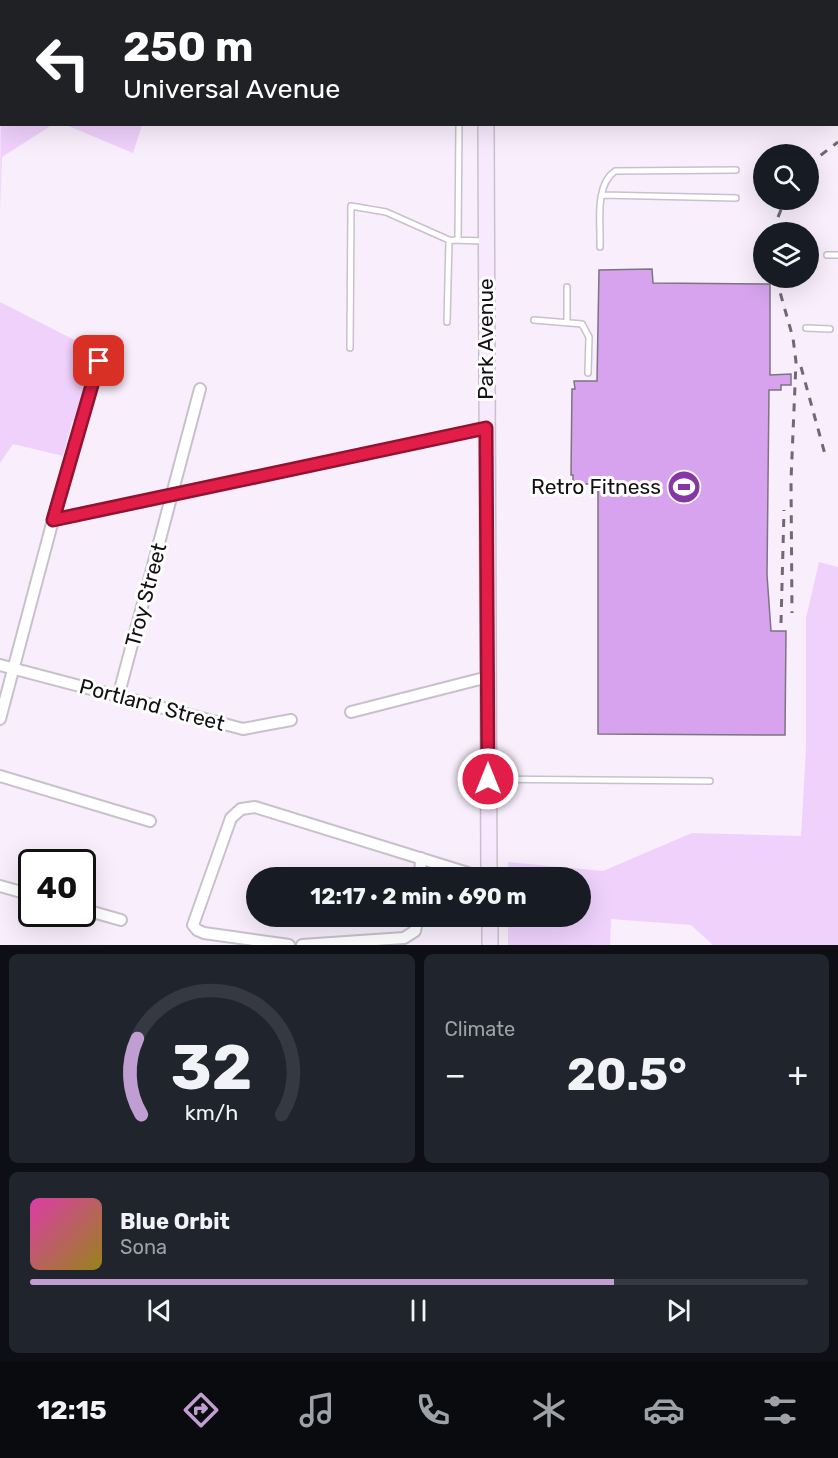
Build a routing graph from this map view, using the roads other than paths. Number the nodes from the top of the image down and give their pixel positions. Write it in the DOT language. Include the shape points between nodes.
graph roads {
  1 [pos="459,126"];
  2 [pos="486,126"];
  3 [pos="736,170"];
  4 [pos="602,195"];
  5 [pos="736,198"];
  6 [pos="449,240"];
  7 [pos="458,240"];
  8 [pos="486,241"];
  9 [pos="600,247"];
  10 [pos="827,255"];
  11 [pos="838,255"];
  12 [pos="567,287"];
  13 [pos="534,320"];
  14 [pos="447,322"];
  15 [pos="567,322"];
  16 [pos="806,328"];
  17 [pos="830,330"];
  18 [pos="350,348"];
  19 [pos="99,361"];
  20 [pos="588,373"];
  21 [pos="200,389"];
  22 [pos="486,428"];
  23 [pos="174,493"];
  24 [pos="53,520"];
  25 [pos="0,665"];
  26 [pos="14,669"];
  27 [pos="488,677"];
  28 [pos="118,697"];
  29 [pos="351,712"];
  30 [pos="0,719"];
  31 [pos="291,720"];
  32 [pos="0,776"];
  33 [pos="488,779"];
  34 [pos="710,781"];
  35 [pos="150,821"];
  36 [pos="421,858"];
  37 [pos="421,867"];
  38 [pos="449,867"];
  39 [pos="489,867"];
  40 [pos="0,886"];
  41 [pos="18,891"];
  42 [pos="96,913"];
  43 [pos="121,920"];
  44 [pos="416,927"];
  45 [pos="490,927"];
  46 [pos="289,945"];
  47 [pos="302,945"];
  48 [pos="490,945"];
  1 -- 7 [label="lane"];
  2 -- 8 [label="street, Park Avenue"];
  3 -- 4 [label="lane" via="615,171 607,177"];
  4 -- 5 [label="lane"];
  4 -- 9 [label="lane"];
  6 -- 7 [label="lane"];
  6 -- 14 [label="lane"];
  6 -- 18 [label="lane" via="386,212 351,206"];
  7 -- 8 [label="lane"];
  8 -- 22 [label="street, Park Avenue"];
  10 -- 11 [label="lane"];
  12 -- 15 [label="lane"];
  13 -- 15 [label="lane"];
  15 -- 20 [label="lane" via="582,324 587,331"];
  16 -- 17 [label="lane"];
  19 -- 24 [label="street"];
  21 -- 23 [label="street, Troy Street"];
  22 -- 23 [label="street"];
  22 -- 27 [label="street, Park Avenue"];
  23 -- 24 [label="street"];
  23 -- 28 [label="street, Troy Street"];
  24 -- 26 [label="street"];
  25 -- 26 [label="street, Portland Street"];
  26 -- 28 [label="street, Portland Street"];
  26 -- 30 [label="street"];
  27 -- 29 [label="street"];
  27 -- 33 [label="street, Park Avenue"];
  28 -- 31 [label="street, Portland Street" via="243,729"];
  32 -- 35 [label="street"];
  33 -- 34 [label="lane"];
  33 -- 39 [label="street, Park Avenue"];
  36 -- 37 [label="street"];
  36 -- 38 [label="street"];
  36 -- 46 [label="street" via="255,807 241,809 224,836 194,925 204,933"];
  40 -- 41 [label="street"];
  42 -- 43 [label="street"];
  44 -- 47 [label="street" via="404,938"];
  45 -- 48 [label="street"];
}
